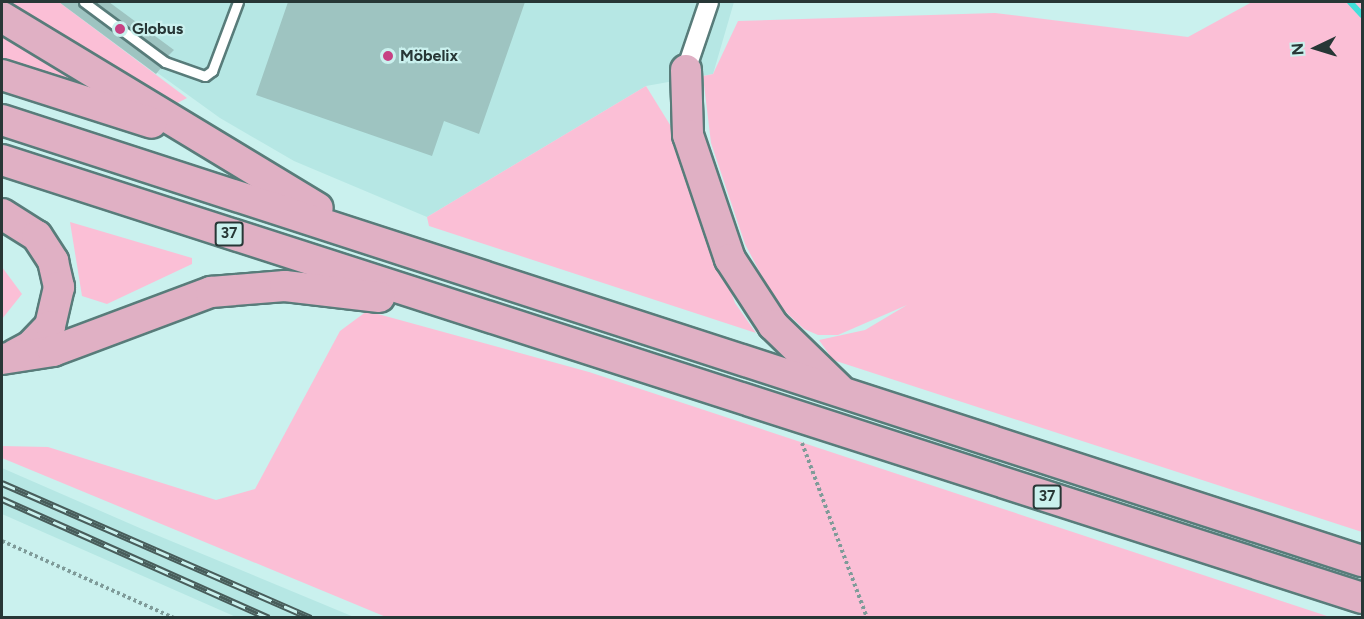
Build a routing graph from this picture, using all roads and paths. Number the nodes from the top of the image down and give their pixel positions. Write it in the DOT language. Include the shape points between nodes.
graph roads {
  1 [pos="84,2"];
  2 [pos="238,2"];
  3 [pos="709,2"];
  4 [pos="2,17"];
  5 [pos="686,70"];
  6 [pos="2,75"];
  7 [pos="2,120"];
  8 [pos="197,138"];
  9 [pos="2,160"];
  10 [pos="2,214"];
  11 [pos="385,244"];
  12 [pos="456,307"];
  13 [pos="2,358"];
  14 [pos="845,396"];
  15 [pos="791,415"];
  16 [pos="2,541"];
  17 [pos="1362,561"];
  18 [pos="1362,598"];
  19 [pos="174,618"];
  20 [pos="867,618"];
  1 -- 2 [label="lane" via="165,62 205,76 213,71"];
  3 -- 5 [label="street"];
  4 -- 8 [label="main road"];
  5 -- 14 [label="main road" via="688,135 730,259 773,324"];
  6 -- 8 [label="main road"];
  7 -- 11 [label="main road, 37"];
  8 -- 11 [label="main road"];
  9 -- 12 [label="main road, 37"];
  10 -- 13 [label="main road" via="37,236 53,261 59,287 56,313 42,337"];
  11 -- 14 [label="main road, 37"];
  12 -- 13 [label="main road" via="309,288 235,288 164,306 42,354"];
  12 -- 15 [label="main road, 37"];
  14 -- 17 [label="main road, 37"];
  15 -- 18 [label="main road, 37"];
  15 -- 20 [label="path"];
  16 -- 19 [label="path"];
}
